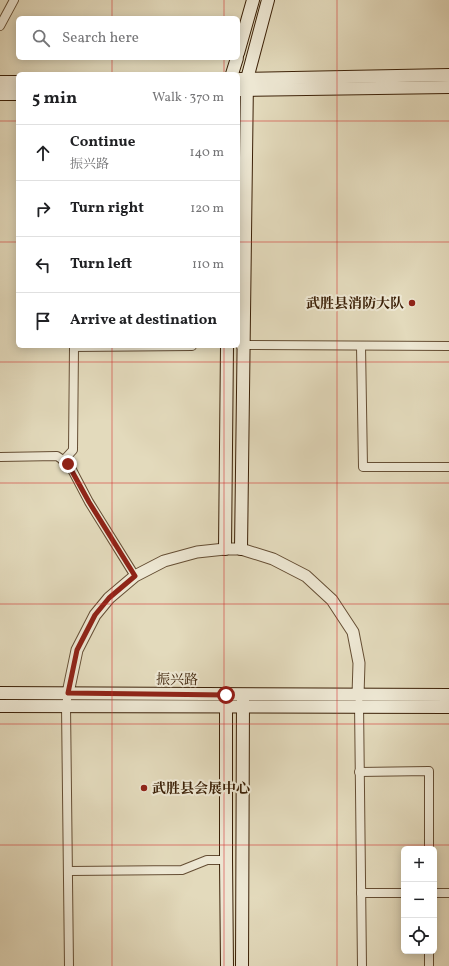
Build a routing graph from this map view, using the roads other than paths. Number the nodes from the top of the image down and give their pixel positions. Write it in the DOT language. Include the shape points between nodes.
graph roads {
  1 [pos="14,0"];
  2 [pos="252,0"];
  3 [pos="268,0"];
  4 [pos="0,26"];
  5 [pos="240,45"];
  6 [pos="236,60"];
  7 [pos="233,72"];
  8 [pos="449,75"];
  9 [pos="0,82"];
  10 [pos="16,82"];
  11 [pos="243,84"];
  12 [pos="449,87"];
  13 [pos="0,94"];
  14 [pos="16,94"];
  15 [pos="241,345"];
  16 [pos="361,346"];
  17 [pos="449,346"];
  18 [pos="74,348"];
  19 [pos="227,348"];
  20 [pos="0,457"];
  21 [pos="64,461"];
  22 [pos="449,467"];
  23 [pos="225,549"];
  24 [pos="241,549"];
  25 [pos="135,576"];
  26 [pos="0,693"];
  27 [pos="68,693"];
  28 [pos="449,695"];
  29 [pos="226,701"];
  30 [pos="243,701"];
  31 [pos="358,701"];
  32 [pos="0,706"];
  33 [pos="66,706"];
  34 [pos="449,707"];
  35 [pos="359,772"];
  36 [pos="429,846"];
  37 [pos="226,860"];
  38 [pos="69,871"];
  39 [pos="360,893"];
  40 [pos="401,893"];
  41 [pos="437,893"];
  42 [pos="449,893"];
  43 [pos="429,954"];
  44 [pos="69,966"];
  45 [pos="227,966"];
  46 [pos="242,966"];
  47 [pos="362,966"];
  48 [pos="429,966"];
  1 -- 4 [label="street"];
  2 -- 5 [label="main road"];
  3 -- 11 [label="main road"];
  6 -- 7 [label="main road"];
  8 -- 11 [label="main road"];
  9 -- 10 [label="main road"];
  11 -- 12 [label="main road"];
  11 -- 15 [label="main road"];
  13 -- 14 [label="main road"];
  15 -- 16 [label="street"];
  15 -- 24 [label="main road"];
  16 -- 17 [label="street"];
  16 -- 22 [label="street" via="363,468"];
  18 -- 21 [label="street" via="73,450"];
  19 -- 23 [label="main road"];
  20 -- 21 [label="street" via="57,456"];
  21 -- 25 [label="street"];
  23 -- 24 [label="street"];
  23 -- 25 [label="street" via="197,552 164,561"];
  24 -- 31 [label="street" via="273,559 306,576 332,600 353,632 359,662"];
  25 -- 27 [label="street" via="109,598 95,615 77,650"];
  26 -- 27 [label="main road, 振兴路"];
  27 -- 29 [label="main road, 振兴路"];
  27 -- 33 [label="street"];
  28 -- 31 [label="main road, 振兴路"];
  29 -- 30 [label="main road, 振兴路"];
  29 -- 33 [label="main road, 振兴路"];
  29 -- 37 [label="main road"];
  30 -- 31 [label="main road, 振兴路"];
  30 -- 46 [label="main road"];
  31 -- 34 [label="main road, 振兴路"];
  31 -- 35 [label="street"];
  32 -- 33 [label="main road, 振兴路"];
  33 -- 38 [label="street"];
  35 -- 36 [label="street" via="430,771"];
  35 -- 39 [label="street"];
  37 -- 38 [label="street" via="207,860 182,870"];
  37 -- 45 [label="main road"];
  38 -- 44 [label="street"];
  39 -- 40 [label="street"];
  39 -- 47 [label="street"];
  41 -- 42 [label="street"];
  43 -- 48 [label="street"];
}
